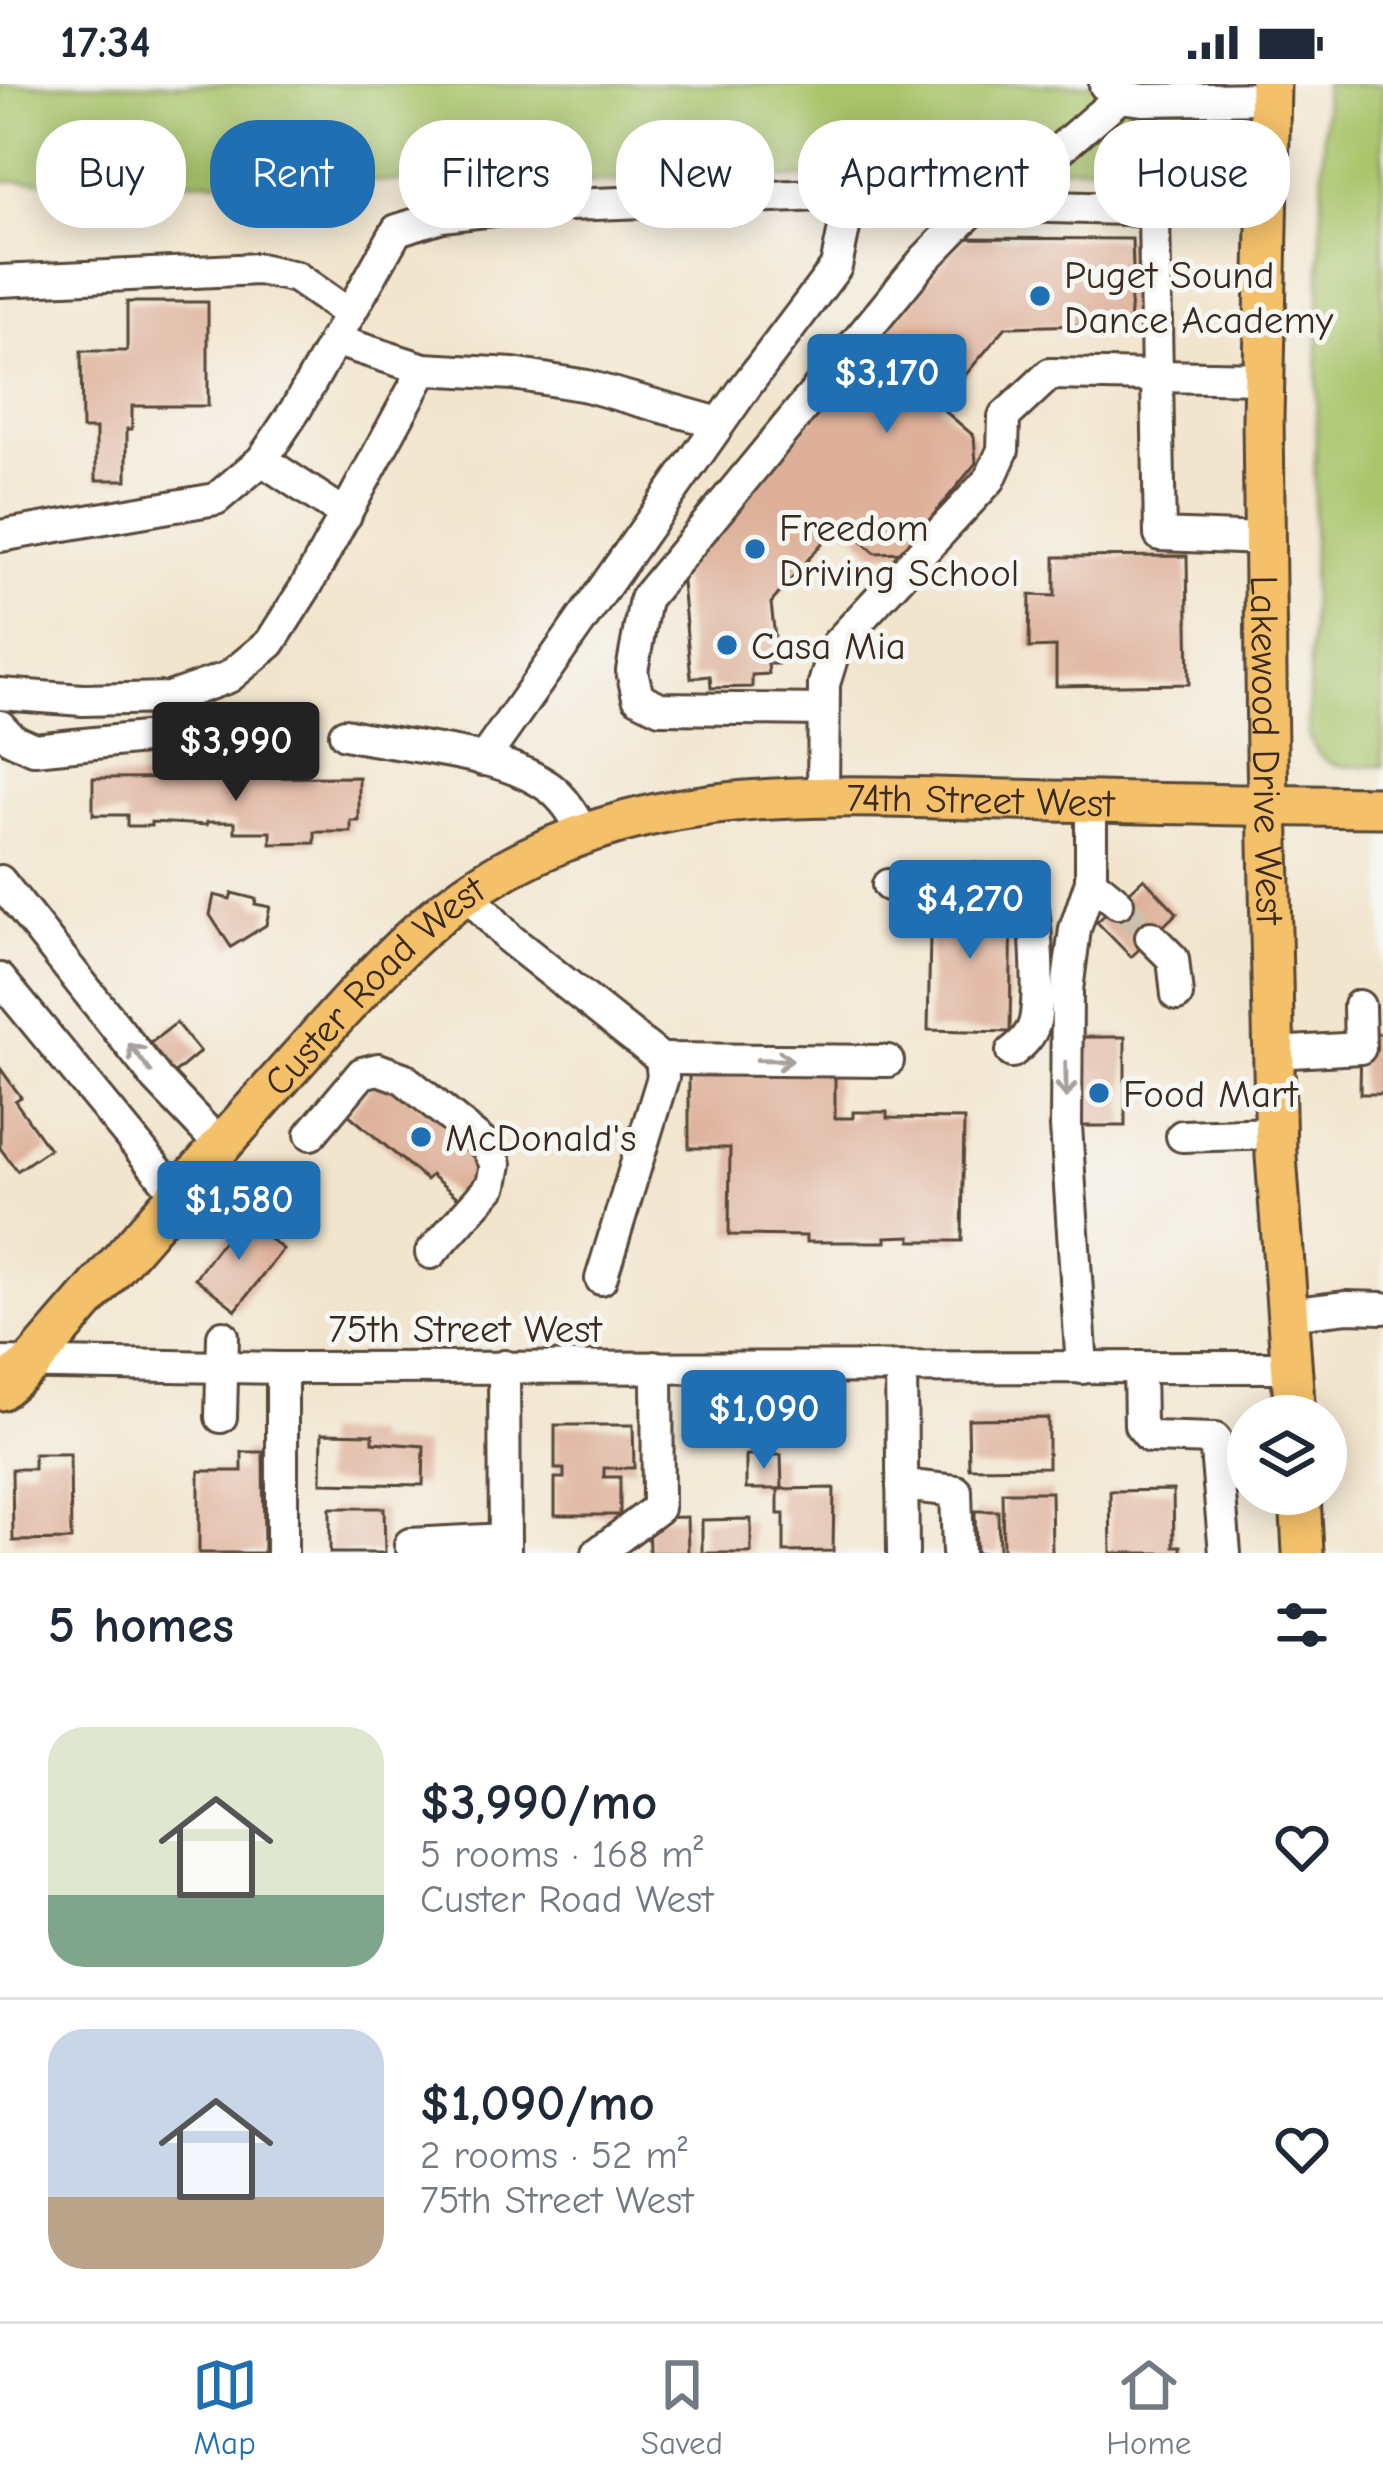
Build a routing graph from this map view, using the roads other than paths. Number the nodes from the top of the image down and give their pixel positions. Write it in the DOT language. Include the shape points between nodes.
graph roads {
  1 [pos="1112,90"];
  2 [pos="1269,91"];
  3 [pos="1070,136"];
  4 [pos="798,196"];
  5 [pos="1070,207"];
  6 [pos="844,228"];
  7 [pos="955,228"];
  8 [pos="0,281"];
  9 [pos="342,327"];
  10 [pos="424,369"];
  11 [pos="1159,376"];
  12 [pos="1264,378"];
  13 [pos="719,423"];
  14 [pos="262,460"];
  15 [pos="346,515"];
  16 [pos="0,536"];
  17 [pos="1264,539"];
  18 [pos="0,694"];
  19 [pos="823,710"];
  20 [pos="0,726"];
  21 [pos="215,731"];
  22 [pos="345,734"];
  23 [pos="483,760"];
  24 [pos="824,797"];
  25 [pos="1091,802"];
  26 [pos="1268,806"];
  27 [pos="1383,807"];
  28 [pos="584,832"];
  29 [pos="1091,880"];
  30 [pos="0,881"];
  31 [pos="888,885"];
  32 [pos="467,894"];
  33 [pos="1118,903"];
  34 [pos="1151,937"];
  35 [pos="0,979"];
  36 [pos="1177,995"];
  37 [pos="1359,1006"];
  38 [pos="1012,1052"];
  39 [pos="1274,1053"];
  40 [pos="662,1059"];
  41 [pos="888,1061"];
  42 [pos="1276,1133"];
  43 [pos="311,1134"];
  44 [pos="1182,1136"];
  45 [pos="219,1144"];
  46 [pos="177,1194"];
  47 [pos="430,1253"];
  48 [pos="601,1279"];
  49 [pos="1383,1308"];
  50 [pos="1288,1314"];
  51 [pos="221,1351"];
  52 [pos="16,1363"];
  53 [pos="504,1366"];
  54 [pos="657,1367"];
  55 [pos="1139,1367"];
  56 [pos="1291,1367"];
  57 [pos="282,1368"];
  58 [pos="901,1368"];
  59 [pos="1082,1368"];
  60 [pos="0,1390"];
  61 [pos="1293,1395"];
  62 [pos="221,1417"];
  63 [pos="902,1485"];
  64 [pos="1301,1515"];
  65 [pos="410,1544"];
  66 [pos="505,1546"];
  67 [pos="283,1553"];
  68 [pos="598,1553"];
  69 [pos="903,1553"];
  70 [pos="958,1553"];
  71 [pos="1225,1553"];
  72 [pos="1304,1553"];
  1 -- 2 [label="street" via="1144,100"];
  1 -- 3 [label="street"];
  2 -- 12 [label="main road, Lakewood Drive West"];
  4 -- 9 [label="street" via="442,216 397,230"];
  5 -- 11 [label="street" via="1126,209 1154,219"];
  6 -- 13 [label="street" via="836,267"];
  7 -- 19 [label="street" via="645,599 632,671 638,697 660,708"];
  8 -- 9 [label="street" via="259,269 296,277"];
  9 -- 10 [label="street"];
  9 -- 14 [label="street"];
  10 -- 13 [label="street" via="587,386"];
  10 -- 15 [label="street"];
  11 -- 12 [label="street"];
  11 -- 17 [label="street" via="1160,536"];
  11 -- 19 [label="street" via="1050,374 1004,417 1003,450 989,479 836,645"];
  12 -- 17 [label="main road, Lakewood Drive West"];
  13 -- 23 [label="street"];
  14 -- 15 [label="street"];
  14 -- 16 [label="street" via="216,499"];
  15 -- 18 [label="street" via="270,643 229,677 169,698"];
  17 -- 26 [label="main road, Lakewood Drive West"];
  19 -- 24 [label="street"];
  20 -- 21 [label="street" via="34,749"];
  22 -- 23 [label="street"];
  23 -- 28 [label="street" via="548,787"];
  24 -- 25 [label="main road, 74th Street West"];
  24 -- 28 [label="main road, 74th Street West" via="673,808"];
  25 -- 26 [label="main road, 74th Street West"];
  25 -- 29 [label="street"];
  26 -- 27 [label="main road, 74th Street West"];
  26 -- 39 [label="main road, Lakewood Drive West"];
  28 -- 32 [label="main road, Custer Road West"];
  29 -- 33 [label="street"];
  29 -- 59 [label="street, one-way" via="1066,990"];
  45 -- 30 [label="street, one-way" via="157,1079"];
  31 -- 38 [label="street" via="1028,886 1035,1022"];
  32 -- 40 [label="street" via="509,939"];
  32 -- 45 [label="main road, Custer Road West" via="409,942"];
  34 -- 36 [label="street" via="1173,958"];
  35 -- 46 [label="street"];
  37 -- 39 [label="street" via="1360,1048"];
  39 -- 42 [label="main road, Lakewood Drive West"];
  40 -- 41 [label="street, one-way"];
  40 -- 48 [label="street"];
  42 -- 44 [label="street"];
  42 -- 50 [label="main road, Lakewood Drive West"];
  43 -- 47 [label="street" via="362,1073 378,1069 403,1078 486,1146 496,1163 492,1185"];
  45 -- 46 [label="main road, Custer Road West"];
  46 -- 52 [label="main road, Custer Road West"];
  49 -- 50 [label="street"];
  50 -- 56 [label="main road, Lakewood Drive West"];
  51 -- 52 [label="street, 75th Street West"];
  51 -- 57 [label="street, 75th Street West"];
  51 -- 62 [label="street"];
  52 -- 60 [label="main road, Custer Road West"];
  53 -- 54 [label="street, 75th Street West"];
  53 -- 57 [label="street, 75th Street West"];
  53 -- 66 [label="street"];
  54 -- 58 [label="street, 75th Street West"];
  54 -- 68 [label="street" via="658,1508"];
  55 -- 56 [label="street, 75th Street West"];
  55 -- 59 [label="street, 75th Street West"];
  55 -- 71 [label="street" via="1140,1425 1150,1437 1215,1438"];
  56 -- 61 [label="main road, Lakewood Drive West"];
  57 -- 67 [label="street"];
  58 -- 59 [label="street, 75th Street West"];
  58 -- 63 [label="street"];
  63 -- 69 [label="street"];
  63 -- 70 [label="street" via="956,1491"];
  64 -- 72 [label="main road"];
  65 -- 66 [label="street"];
}
